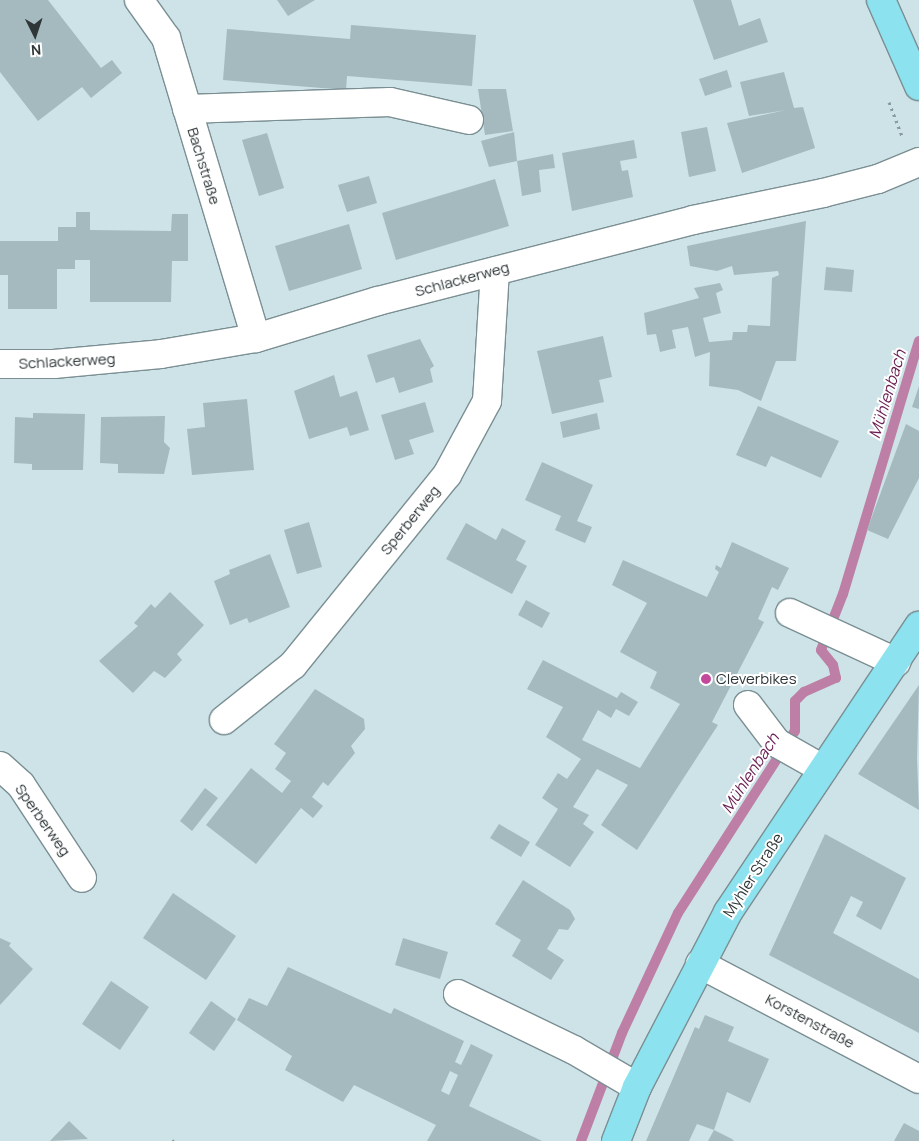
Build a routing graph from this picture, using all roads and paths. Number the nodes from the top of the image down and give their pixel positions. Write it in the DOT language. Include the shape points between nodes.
graph roads {
  1 [pos="139,0"];
  2 [pos="881,0"];
  3 [pos="919,86"];
  4 [pos="187,109"];
  5 [pos="469,120"];
  6 [pos="919,162"];
  7 [pos="495,270"];
  8 [pos="256,338"];
  9 [pos="0,364"];
  10 [pos="790,613"];
  11 [pos="919,626"];
  12 [pos="896,662"];
  13 [pos="748,705"];
  14 [pos="224,720"];
  15 [pos="0,766"];
  16 [pos="823,769"];
  17 [pos="82,878"];
  18 [pos="700,964"];
  19 [pos="458,994"];
  20 [pos="618,1075"];
  21 [pos="919,1078"];
  22 [pos="616,1141"];
  1 -- 4 [label="street, Bachstraße" via="166,38"];
  2 -- 3 [label="main road"];
  4 -- 5 [label="street" via="390,102"];
  4 -- 8 [label="street, Bachstraße"];
  6 -- 7 [label="street, Schlackerweg" via="878,179 693,220"];
  7 -- 8 [label="street, Schlackerweg"];
  7 -- 14 [label="street, Sperberweg" via="487,401 447,475 293,665"];
  8 -- 9 [label="street, Schlackerweg" via="151,355 54,364"];
  10 -- 12 [label="street"];
  11 -- 12 [label="main road, Myhler Straße"];
  12 -- 16 [label="main road, Myhler Straße"];
  13 -- 16 [label="street" via="788,748"];
  15 -- 17 [label="street, Sperberweg" via="20,785"];
  16 -- 18 [label="main road, Myhler Straße" via="728,912"];
  18 -- 20 [label="main road, Myhler Straße"];
  18 -- 21 [label="street, Korstenstraße"];
  19 -- 20 [label="street"];
  20 -- 22 [label="main road, Myhler Straße"];
}
